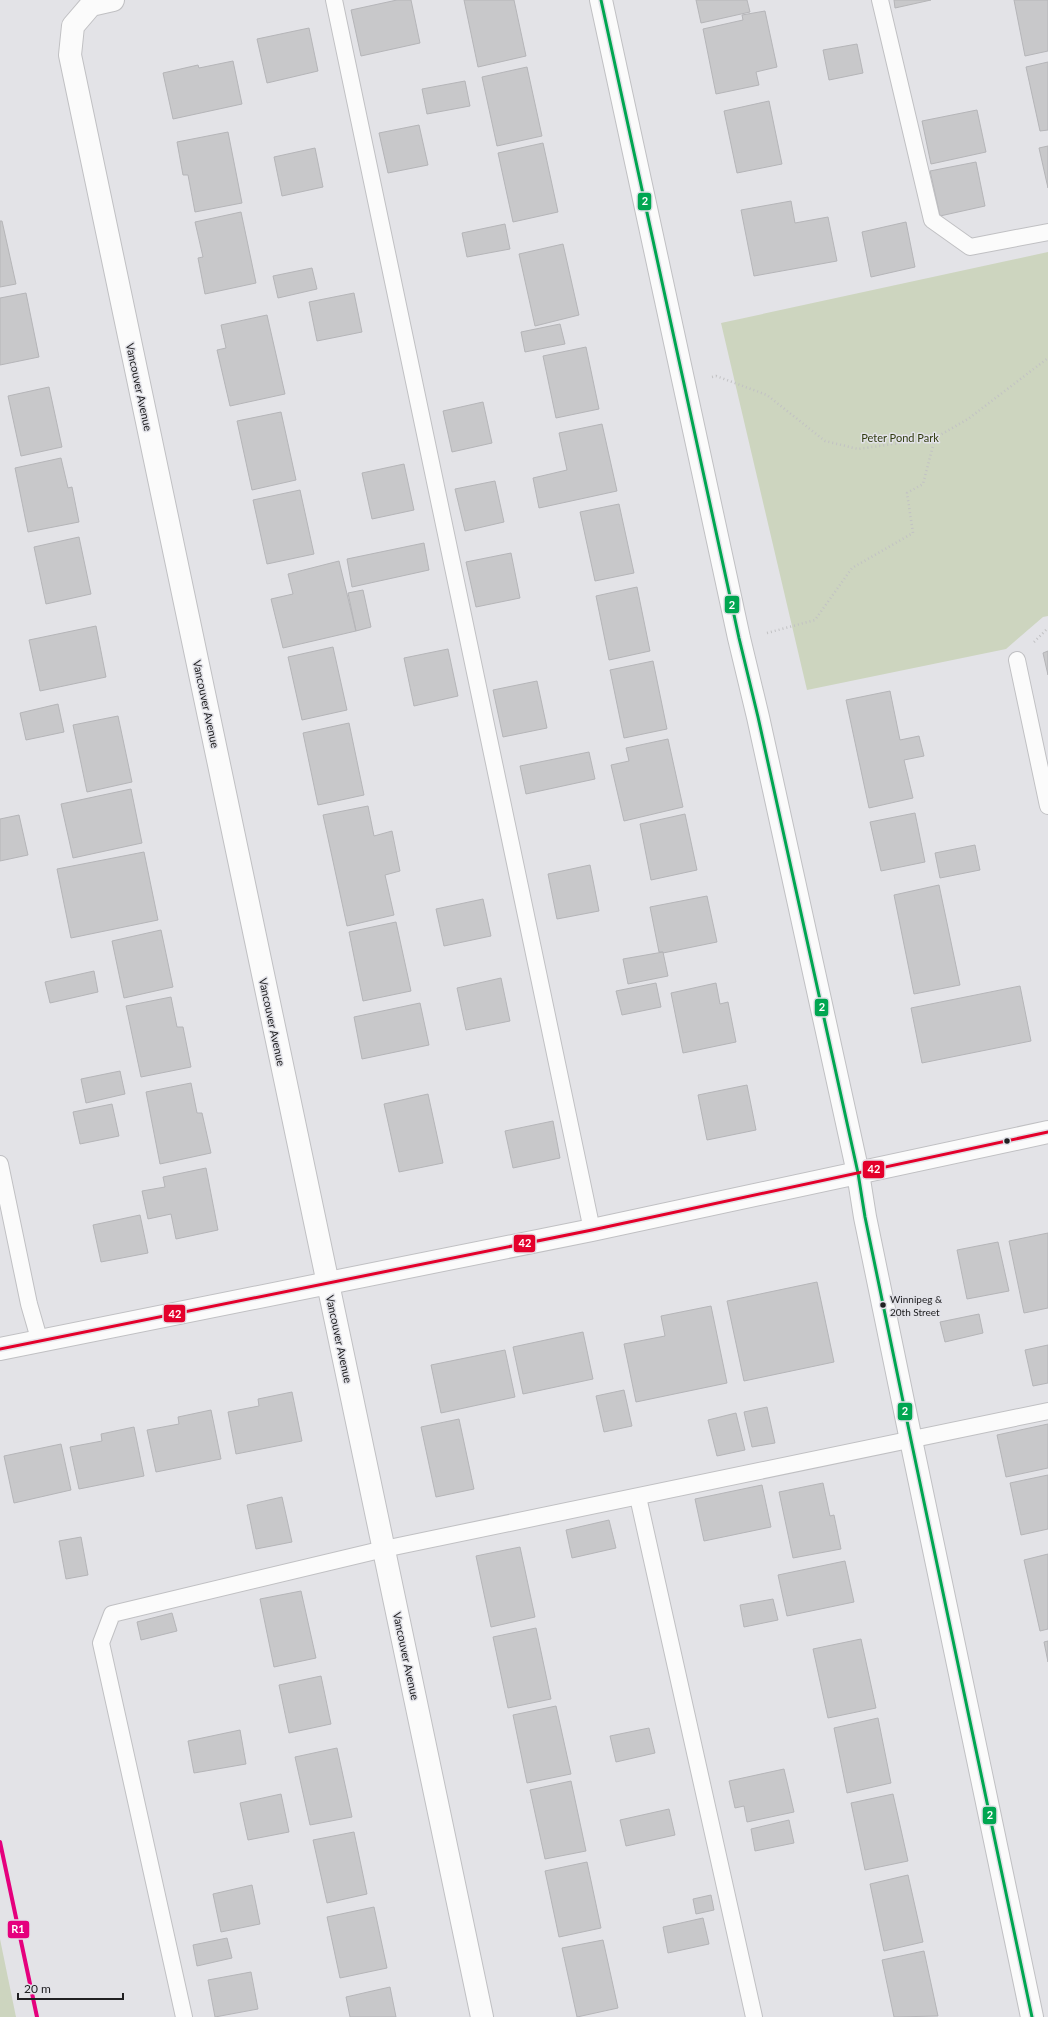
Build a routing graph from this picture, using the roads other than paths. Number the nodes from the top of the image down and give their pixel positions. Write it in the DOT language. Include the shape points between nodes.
graph roads {
  1 [pos="113,0"];
  2 [pos="334,0"];
  3 [pos="601,0"];
  4 [pos="880,0"];
  5 [pos="1048,232"];
  6 [pos="1017,660"];
  7 [pos="1048,806"];
  8 [pos="1048,1132"];
  9 [pos="0,1164"];
  10 [pos="858,1173"];
  11 [pos="592,1230"];
  12 [pos="327,1284"];
  13 [pos="40,1342"];
  14 [pos="0,1349"];
  15 [pos="1048,1411"];
  16 [pos="911,1440"];
  17 [pos="638,1497"];
  18 [pos="384,1549"];
  19 [pos="184,2017"];
  20 [pos="482,2017"];
  21 [pos="754,2017"];
  22 [pos="1032,2017"];
  1 -- 12 [label="street, Vancouver Avenue" via="90,5 72,26 70,55"];
  2 -- 11 [label="lane"];
  3 -- 10 [label="street"];
  4 -- 5 [label="lane" via="932,220 970,247"];
  6 -- 7 [label="lane"];
  8 -- 10 [label="street"];
  9 -- 13 [label="lane" via="29,1304"];
  10 -- 11 [label="street"];
  10 -- 16 [label="street"];
  11 -- 12 [label="street"];
  12 -- 13 [label="street"];
  12 -- 18 [label="street, Vancouver Avenue"];
  13 -- 14 [label="street"];
  15 -- 16 [label="lane"];
  16 -- 17 [label="lane"];
  16 -- 22 [label="street"];
  17 -- 18 [label="lane"];
  17 -- 21 [label="lane"];
  18 -- 19 [label="lane" via="112,1614 101,1643"];
  18 -- 20 [label="street, Vancouver Avenue"];
}
